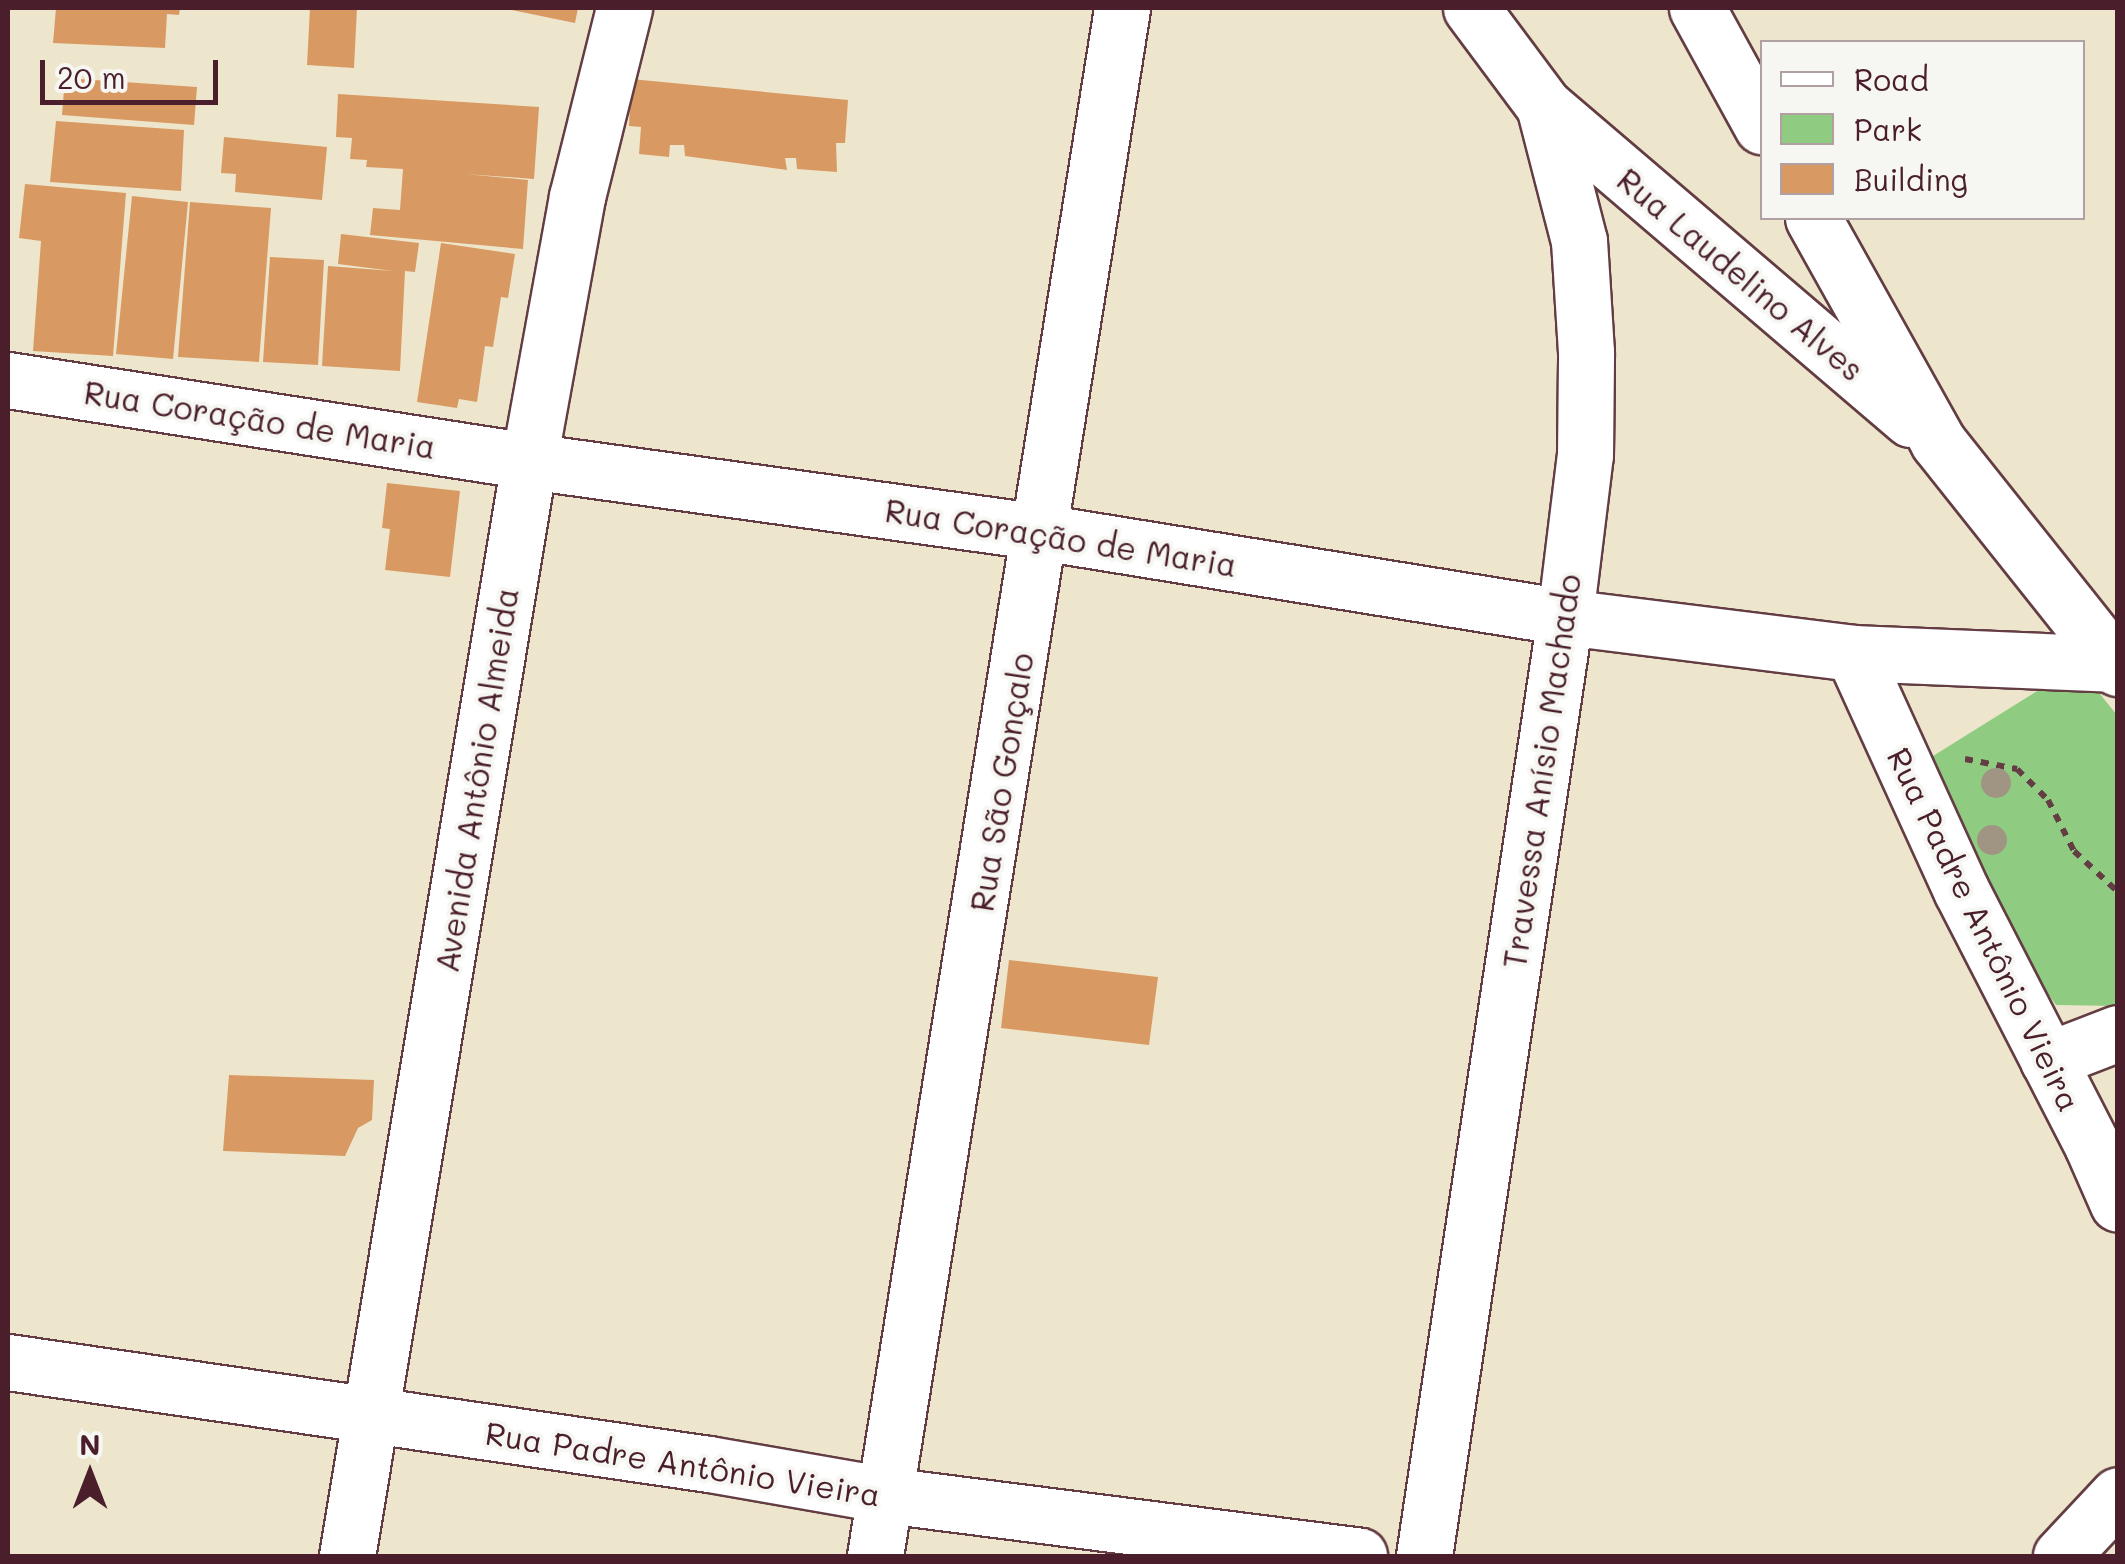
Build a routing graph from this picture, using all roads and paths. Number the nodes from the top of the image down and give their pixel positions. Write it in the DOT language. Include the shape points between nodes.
graph roads {
  1 [pos="624,8"];
  2 [pos="1122,8"];
  3 [pos="1472,8"];
  4 [pos="1697,8"];
  5 [pos="1544,106"];
  6 [pos="1760,122"];
  7 [pos="1815,220"];
  8 [pos="8,380"];
  9 [pos="1938,442"];
  10 [pos="529,461"];
  11 [pos="1041,532"];
  12 [pos="1565,617"];
  13 [pos="1853,653"];
  14 [pos="2117,666"];
  15 [pos="1899,754"];
  16 [pos="2118,892"];
  17 [pos="2118,1034"];
  18 [pos="2048,1060"];
  19 [pos="2118,1204"];
  20 [pos="8,1362"];
  21 [pos="371,1415"];
  22 [pos="2118,1494"];
  23 [pos="886,1496"];
  24 [pos="347,1556"];
  25 [pos="875,1556"];
  26 [pos="1359,1556"];
  27 [pos="1424,1556"];
  28 [pos="2061,1556"];
  1 -- 10 [label="street, Avenida Antônio Almeida" via="577,197"];
  2 -- 11 [label="street, Rua São Gonçalo"];
  3 -- 5 [label="street, Travessa Anísio Machado"];
  4 -- 6 [label="street"];
  5 -- 9 [label="street, Rua Laudelino Alves"];
  5 -- 12 [label="street, Travessa Anísio Machado" via="1579,241 1586,352 1585,455"];
  7 -- 9 [label="street, Rua Laudelino Alves"];
  8 -- 10 [label="street, Rua Coração de Maria"];
  9 -- 14 [label="street, Rua Laudelino Alves"];
  10 -- 11 [label="street, Rua Coração de Maria"];
  10 -- 21 [label="street, Avenida Antônio Almeida"];
  11 -- 12 [label="street, Rua Coração de Maria"];
  11 -- 23 [label="street, Rua São Gonçalo"];
  12 -- 13 [label="street, Rua Coração de Maria"];
  12 -- 27 [label="street, Travessa Anísio Machado"];
  13 -- 14 [label="street, Rua Coração de Maria"];
  13 -- 15 [label="street, Rua Padre Antônio Vieira"];
  15 -- 16 [label="path" via="2017,768 2048,800 2074,850"];
  15 -- 18 [label="street, Rua Padre Antônio Vieira"];
  17 -- 18 [label="street"];
  18 -- 19 [label="street, Rua Padre Antônio Vieira"];
  20 -- 21 [label="street, Rua Padre Antônio Vieira"];
  21 -- 23 [label="street, Rua Padre Antônio Vieira"];
  21 -- 24 [label="street, Avenida Antônio Almeida"];
  22 -- 28 [label="street"];
  23 -- 25 [label="street, Rua São Gonçalo"];
  23 -- 26 [label="street, Rua Padre Antônio Vieira"];
}
